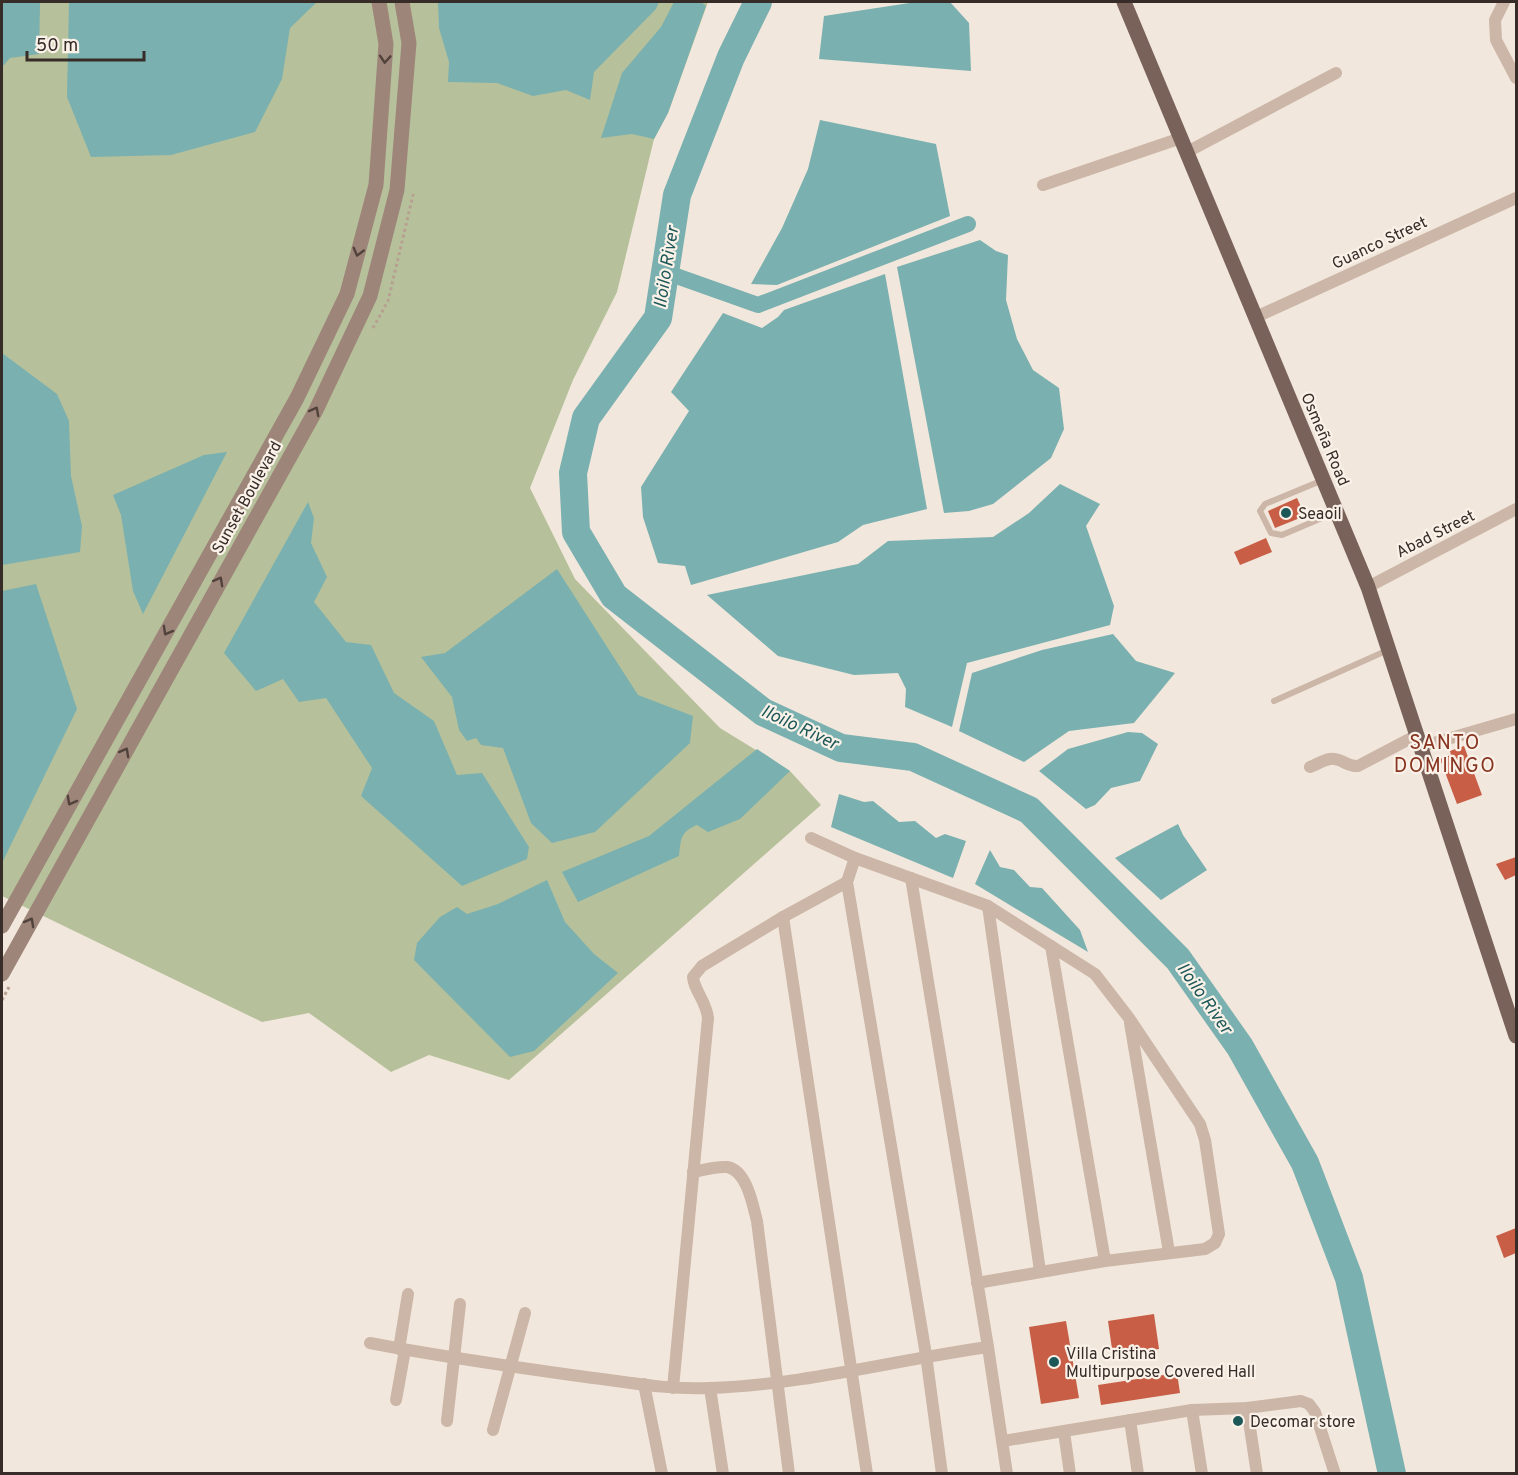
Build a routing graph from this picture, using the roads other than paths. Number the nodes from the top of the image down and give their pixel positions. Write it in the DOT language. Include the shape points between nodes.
graph roads {
  1 [pos="379,2"];
  2 [pos="402,2"];
  3 [pos="1124,2"];
  4 [pos="1504,2"];
  5 [pos="1336,72"];
  6 [pos="1516,78"];
  7 [pos="1181,138"];
  8 [pos="1187,152"];
  9 [pos="1043,185"];
  10 [pos="1516,198"];
  11 [pos="1256,317"];
  12 [pos="268,449"];
  13 [pos="288,460"];
  14 [pos="1323,480"];
  15 [pos="1516,509"];
  16 [pos="1337,512"];
  17 [pos="1368,587"];
  18 [pos="1389,650"];
  19 [pos="1274,701"];
  20 [pos="1516,719"];
  21 [pos="1419,741"];
  22 [pos="1310,767"];
  23 [pos="811,838"];
  24 [pos="855,858"];
  25 [pos="911,878"];
  26 [pos="847,882"];
  27 [pos="988,906"];
  28 [pos="783,916"];
  29 [pos="2,927"];
  30 [pos="1051,946"];
  31 [pos="2,974"];
  32 [pos="1129,1018"];
  33 [pos="1516,1036"];
  34 [pos="693,1172"];
  35 [pos="1169,1252"];
  36 [pos="1105,1261"];
  37 [pos="1040,1271"];
  38 [pos="977,1283"];
  39 [pos="408,1294"];
  40 [pos="460,1304"];
  41 [pos="525,1313"];
  42 [pos="370,1343"];
  43 [pos="988,1347"];
  44 [pos="402,1349"];
  45 [pos="926,1355"];
  46 [pos="454,1357"];
  47 [pos="511,1367"];
  48 [pos="852,1370"];
  49 [pos="776,1382"];
  50 [pos="644,1384"];
  51 [pos="673,1388"];
  52 [pos="710,1388"];
  53 [pos="396,1400"];
  54 [pos="1247,1408"];
  55 [pos="1192,1410"];
  56 [pos="1130,1420"];
  57 [pos="447,1421"];
  58 [pos="493,1430"];
  59 [pos="1064,1432"];
  60 [pos="1002,1441"];
  61 [pos="662,1473"];
  62 [pos="723,1473"];
  63 [pos="789,1473"];
  64 [pos="867,1473"];
  65 [pos="942,1473"];
  66 [pos="1007,1473"];
  67 [pos="1070,1473"];
  68 [pos="1138,1473"];
  69 [pos="1202,1473"];
  70 [pos="1257,1473"];
  71 [pos="1335,1473"];
  1 -- 12 [label="main road, Sunset Boulevard, one-way" via="386,44 376,184 347,294"];
  13 -- 2 [label="main road, Sunset Boulevard, one-way" via="370,296 397,190 409,43"];
  3 -- 7 [label="main road, Osmeña Road"];
  4 -- 6 [label="street" via="1495,20 1496,40"];
  5 -- 8 [label="street"];
  7 -- 8 [label="main road, Osmeña Road"];
  7 -- 9 [label="street"];
  8 -- 11 [label="main road, Osmeña Road"];
  10 -- 11 [label="street, Guanco Street"];
  11 -- 14 [label="main road, Osmeña Road"];
  12 -- 13 [label="main road"];
  12 -- 29 [label="main road, Sunset Boulevard, one-way"];
  31 -- 13 [label="main road, Sunset Boulevard, one-way"];
  14 -- 16 [label="main road, Osmeña Road"];
  14 -- 16 [label="lane" via="1265,504 1260,512 1271,533 1282,536"];
  15 -- 17 [label="street, Abad Street"];
  16 -- 17 [label="main road, Osmeña Road"];
  17 -- 18 [label="main road, Osmeña Road"];
  18 -- 19 [label="lane"];
  18 -- 21 [label="main road, Osmeña Road"];
  20 -- 21 [label="street"];
  21 -- 22 [label="street" via="1358,766 1332,758"];
  21 -- 33 [label="main road, Osmeña Road"];
  23 -- 24 [label="street"];
  24 -- 25 [label="street"];
  24 -- 26 [label="street"];
  25 -- 27 [label="street"];
  25 -- 38 [label="street"];
  26 -- 28 [label="street"];
  26 -- 45 [label="street"];
  27 -- 30 [label="street"];
  27 -- 37 [label="street"];
  28 -- 34 [label="street" via="702,966 693,976 708,1018"];
  28 -- 48 [label="street"];
  30 -- 32 [label="street" via="1095,974"];
  30 -- 36 [label="street"];
  32 -- 35 [label="street"];
  32 -- 35 [label="street" via="1193,1111 1205,1140 1218,1239 1205,1250"];
  34 -- 49 [label="street" via="727,1167 734,1169 745,1183 757,1221"];
  34 -- 51 [label="street"];
  35 -- 36 [label="street"];
  36 -- 37 [label="street"];
  37 -- 38 [label="street"];
  38 -- 43 [label="street"];
  39 -- 44 [label="street"];
  40 -- 46 [label="street"];
  41 -- 47 [label="street"];
  42 -- 44 [label="street"];
  43 -- 45 [label="street"];
  43 -- 60 [label="street"];
  44 -- 46 [label="street"];
  44 -- 53 [label="street"];
  45 -- 48 [label="street"];
  45 -- 65 [label="street"];
  46 -- 47 [label="street"];
  46 -- 57 [label="street"];
  47 -- 50 [label="street"];
  47 -- 58 [label="street"];
  48 -- 49 [label="street"];
  48 -- 64 [label="street"];
  49 -- 52 [label="street"];
  49 -- 63 [label="street"];
  50 -- 51 [label="street"];
  50 -- 61 [label="street"];
  51 -- 52 [label="street"];
  52 -- 62 [label="street"];
  54 -- 55 [label="street"];
  54 -- 70 [label="street"];
  54 -- 71 [label="street" via="1301,1401 1309,1404"];
  55 -- 56 [label="street"];
  55 -- 69 [label="street"];
  56 -- 59 [label="street"];
  56 -- 68 [label="street"];
  59 -- 60 [label="street"];
  59 -- 67 [label="street"];
  60 -- 66 [label="street"];
}
